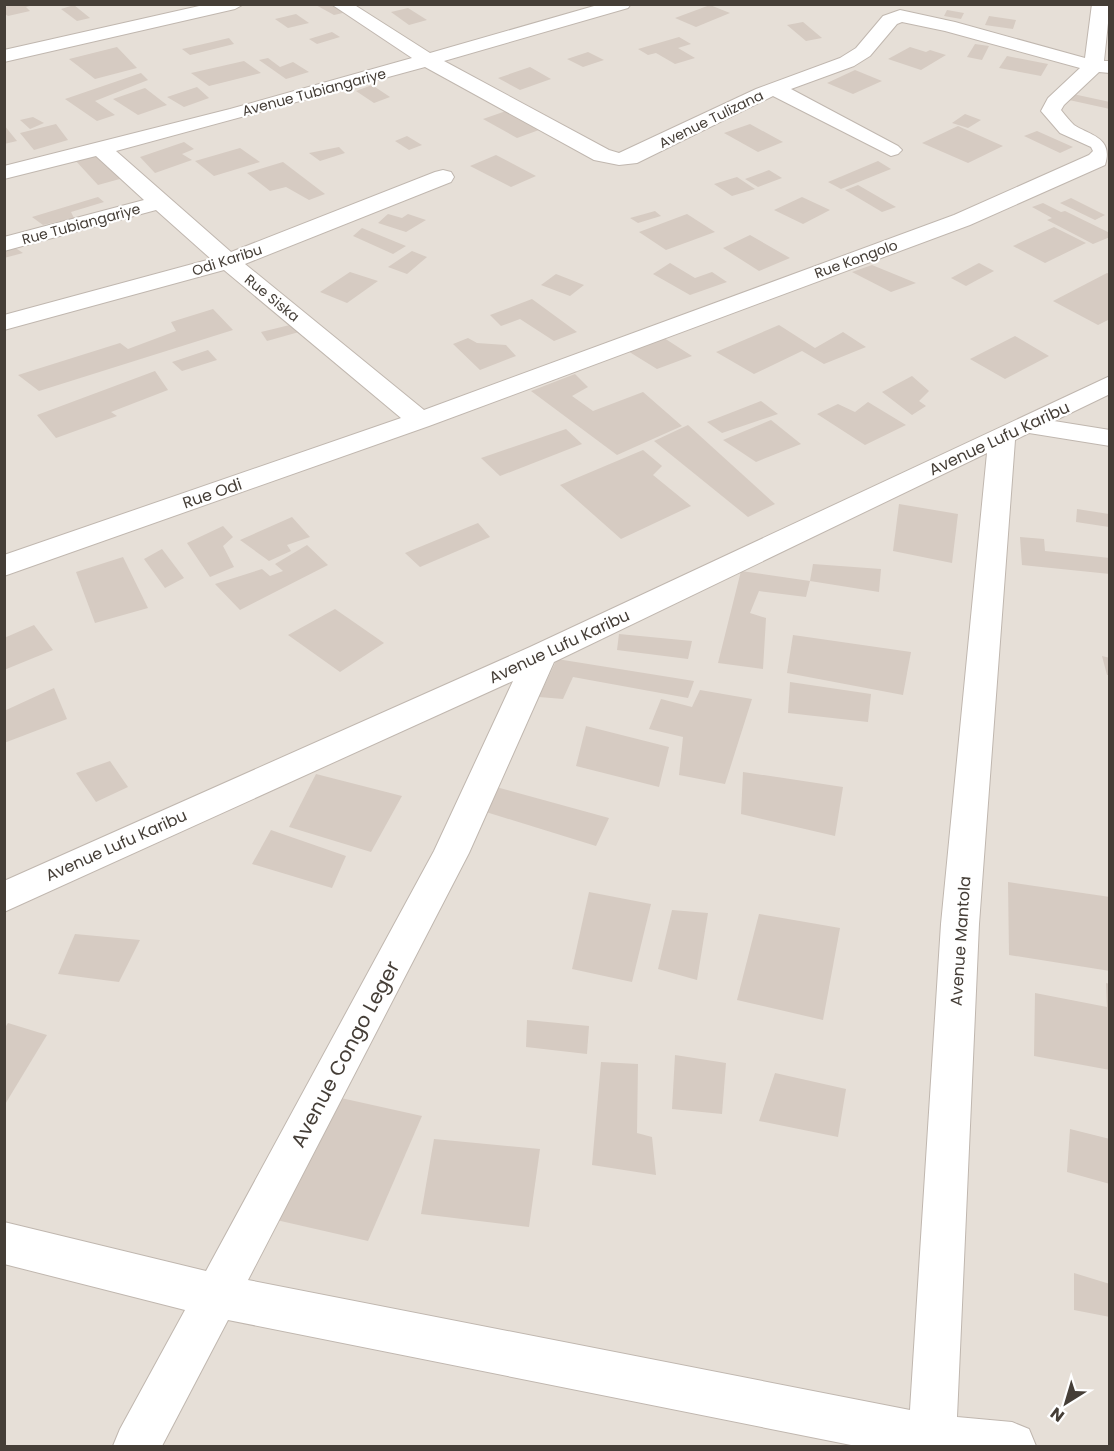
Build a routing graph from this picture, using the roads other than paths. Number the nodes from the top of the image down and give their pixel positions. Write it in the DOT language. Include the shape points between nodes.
graph roads {
  1 [pos="235,4"];
  2 [pos="340,4"];
  3 [pos="622,4"];
  4 [pos="1101,4"];
  5 [pos="4,56"];
  6 [pos="429,61"];
  7 [pos="1102,67"];
  8 [pos="775,88"];
  9 [pos="101,149"];
  10 [pos="891,150"];
  11 [pos="4,173"];
  12 [pos="442,177"];
  13 [pos="159,203"];
  14 [pos="4,244"];
  15 [pos="228,262"];
  16 [pos="4,323"];
  17 [pos="1110,384"];
  18 [pos="420,420"];
  19 [pos="1015,430"];
  20 [pos="1110,438"];
  21 [pos="4,566"];
  22 [pos="541,655"];
  23 [pos="4,897"];
  24 [pos="4,1243"];
  25 [pos="217,1296"];
  26 [pos="932,1442"];
  27 [pos="137,1446"];
  28 [pos="1012,1446"];
  1 -- 5 [label="street"];
  2 -- 6 [label="street, Avenue Tulizana"];
  3 -- 6 [label="street, Avenue Tubiangariye"];
  4 -- 7 [label="street"];
  6 -- 8 [label="street, Avenue Tulizana" via="602,155 619,159 642,153"];
  6 -- 9 [label="street, Avenue Tubiangariye"];
  7 -- 8 [label="street, Avenue Tulizana" via="900,16 890,20 863,52 847,62"];
  7 -- 18 [label="street, Rue Kongolo" via="1055,102 1051,111 1067,129 1098,143 1104,152 1097,160 962,220"];
  8 -- 10 [label="street"];
  9 -- 11 [label="street, Avenue Tubiangariye"];
  9 -- 13 [label="street, Rue Siska"];
  12 -- 15 [label="street, Odi Karibu"];
  13 -- 14 [label="street, Rue Tubiangariye"];
  13 -- 15 [label="street, Rue Siska"];
  15 -- 16 [label="street, Odi Karibu"];
  15 -- 18 [label="street, Rue Siska"];
  17 -- 19 [label="street, Avenue Lufu Karibu"];
  18 -- 21 [label="street, Rue Odi"];
  19 -- 20 [label="street"];
  19 -- 22 [label="street, Avenue Lufu Karibu"];
  19 -- 26 [label="street, Avenue Mantola" via="960,924"];
  22 -- 23 [label="street, Avenue Lufu Karibu"];
  22 -- 25 [label="street, Avenue Congo Leger" via="451,853"];
  24 -- 25 [label="street"];
  25 -- 26 [label="street"];
  25 -- 27 [label="street, Avenue Congo Leger"];
  26 -- 28 [label="street"];
}
